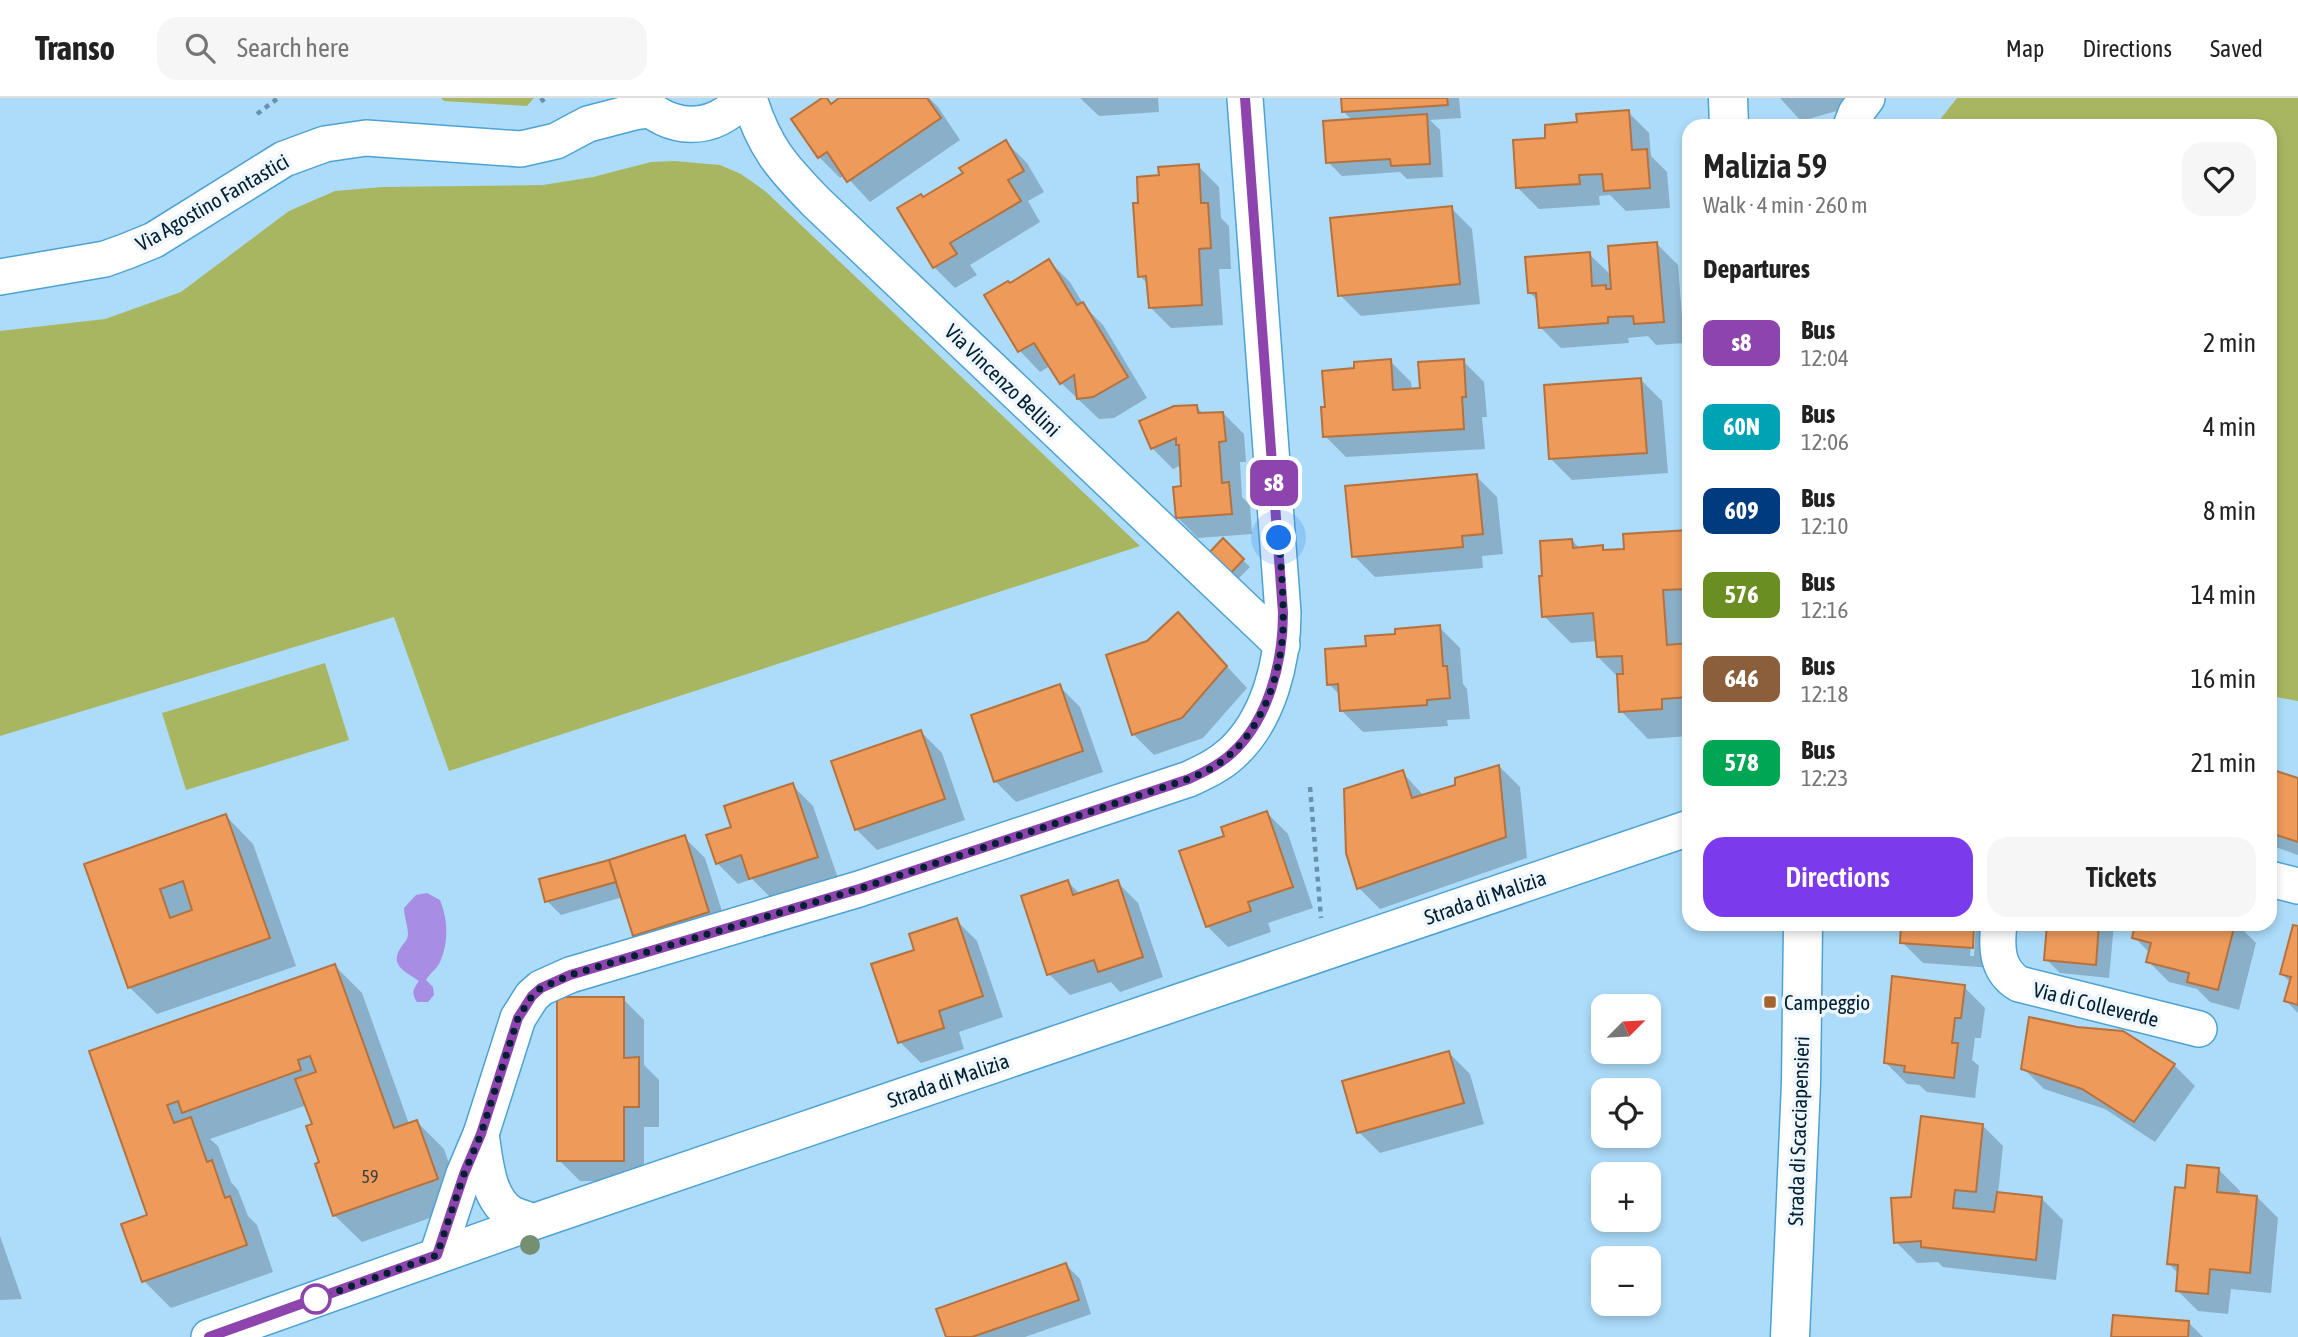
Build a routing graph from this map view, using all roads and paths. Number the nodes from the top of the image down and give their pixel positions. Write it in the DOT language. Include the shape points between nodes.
graph roads {
  1 [pos="278,98"];
  2 [pos="744,98"];
  3 [pos="750,98"];
  4 [pos="1245,98"];
  5 [pos="1728,98"];
  6 [pos="1867,98"];
  7 [pos="643,104"];
  8 [pos="598,111"];
  9 [pos="257,114"];
  10 [pos="1729,119"];
  11 [pos="1854,119"];
  12 [pos="0,277"];
  13 [pos="1282,645"];
  14 [pos="1310,787"];
  15 [pos="1682,830"];
  16 [pos="2277,880"];
  17 [pos="2298,886"];
  18 [pos="1321,917"];
  19 [pos="1804,931"];
  20 [pos="1998,931"];
  21 [pos="2199,1029"];
  22 [pos="481,1134"];
  23 [pos="533,1222"];
  24 [pos="437,1255"];
  25 [pos="209,1337"];
  26 [pos="1790,1337"];
  1 -- 9 [label="path"];
  2 -- 7 [label="street" via="733,111 714,121 691,125 669,121"];
  3 -- 13 [label="street, Via Vincenzo Bellini" via="766,144 794,180"];
  4 -- 13 [label="street" via="1283,591"];
  5 -- 10 [label="street"];
  6 -- 11 [label="street"];
  7 -- 8 [label="street, Via Agostino Fantastici" via="634,112"];
  8 -- 12 [label="street, Via Agostino Fantastici" via="556,141 521,149 366,138 326,144 284,159 154,240 105,259"];
  13 -- 22 [label="street" via="1256,721 1232,754 1206,771 872,884 570,975 541,988 524,1007 513,1031"];
  14 -- 18 [label="path"];
  15 -- 23 [label="street, Strada di Malizia"];
  16 -- 17 [label="street"];
  19 -- 26 [label="street, Strada di Scacciapensieri"];
  20 -- 21 [label="street, Via di Colleverde" via="1997,952 2002,966 2019,984"];
  22 -- 23 [label="street" via="497,1198 513,1214"];
  22 -- 24 [label="street"];
  23 -- 24 [label="street, Strada di Malizia"];
  24 -- 25 [label="street, Strada di Malizia"];
}
